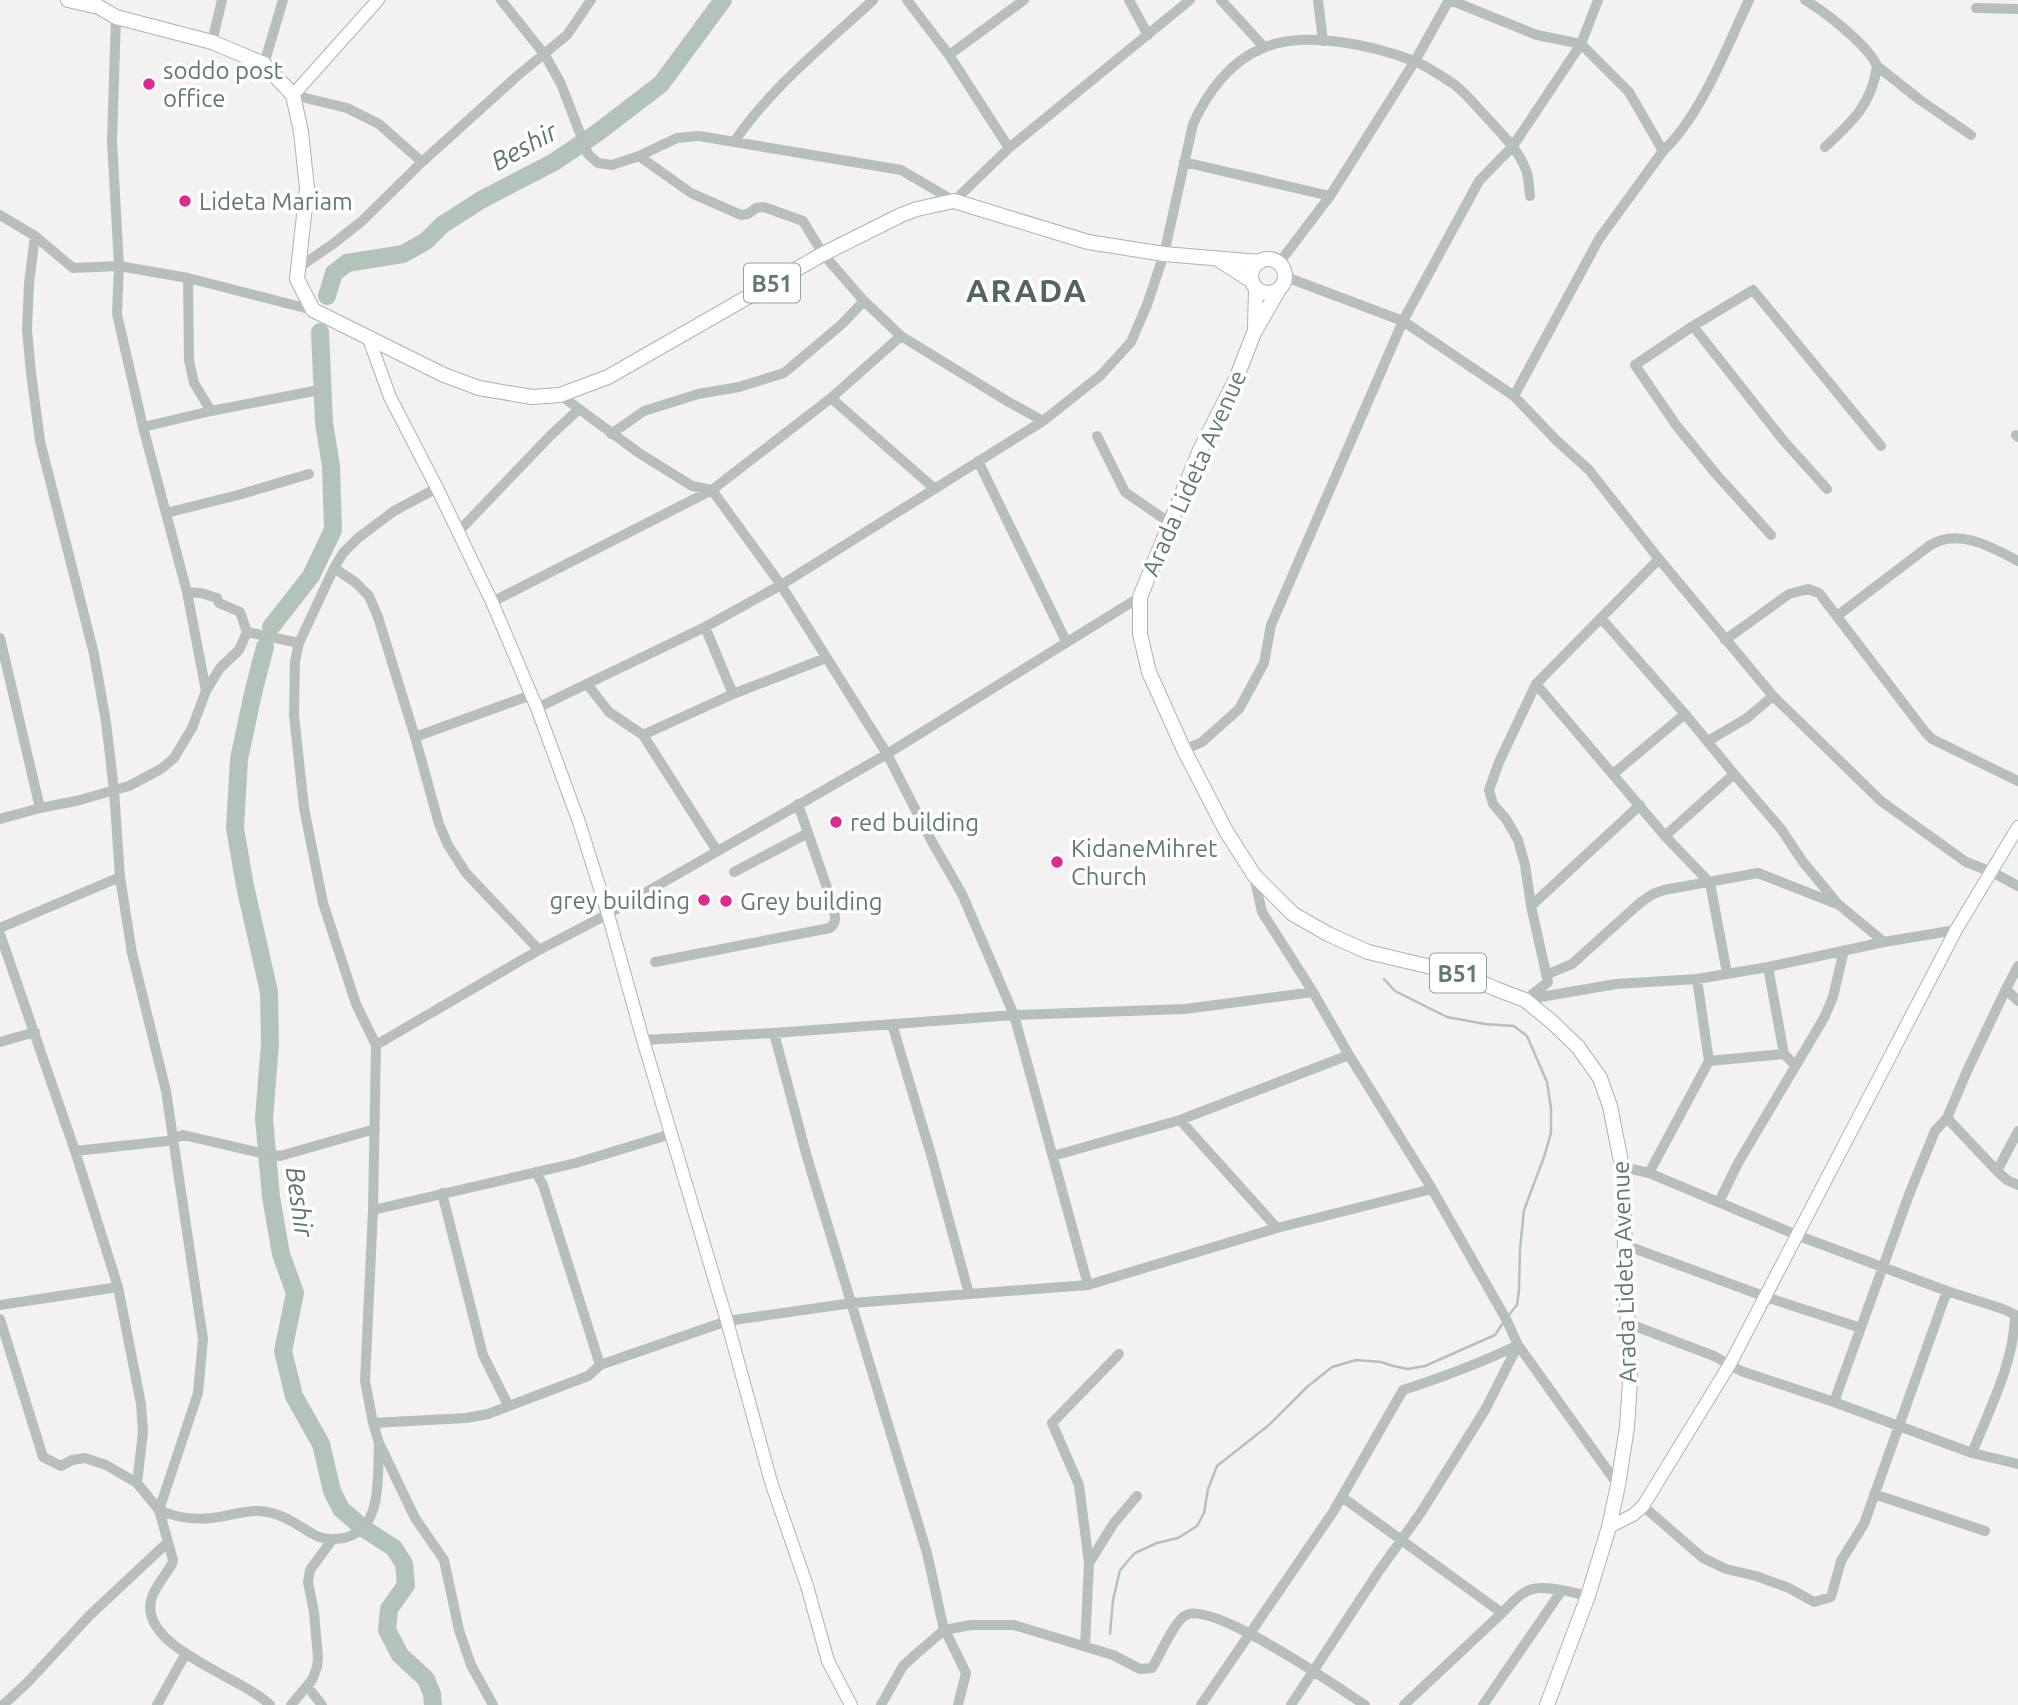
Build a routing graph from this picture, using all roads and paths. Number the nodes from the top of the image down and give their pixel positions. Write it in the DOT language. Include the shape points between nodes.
graph roads {
  1 [pos="68,0"];
  2 [pos="222,0"];
  3 [pos="283,0"];
  4 [pos="378,0"];
  5 [pos="501,0"];
  6 [pos="592,0"];
  7 [pos="873,0"];
  8 [pos="907,0"];
  9 [pos="1024,0"];
  10 [pos="1129,0"];
  11 [pos="1190,0"];
  12 [pos="1221,0"];
  13 [pos="1318,0"];
  14 [pos="1450,0"];
  15 [pos="1598,0"];
  16 [pos="1749,0"];
  17 [pos="1805,0"];
  18 [pos="91,3"];
  19 [pos="1976,8"];
  20 [pos="2018,9"];
  21 [pos="116,17"];
  22 [pos="1148,35"];
  23 [pos="1323,41"];
  24 [pos="212,42"];
  25 [pos="1581,44"];
  26 [pos="1264,47"];
  27 [pos="545,55"];
  28 [pos="949,55"];
  29 [pos="1415,61"];
  30 [pos="264,64"];
  31 [pos="1877,66"];
  32 [pos="293,95"];
  33 [pos="1971,135"];
  34 [pos="734,142"];
  35 [pos="1513,146"];
  36 [pos="1825,147"];
  37 [pos="1009,148"];
  38 [pos="1664,151"];
  39 [pos="639,156"];
  40 [pos="422,162"];
  41 [pos="1184,162"];
  42 [pos="1330,196"];
  43 [pos="1530,196"];
  44 [pos="954,201"];
  45 [pos="0,215"];
  46 [pos="35,236"];
  47 [pos="823,254"];
  48 [pos="1164,254"];
  49 [pos="1217,259"];
  50 [pos="1260,262"];
  51 [pos="1279,263"];
  52 [pos="119,267"];
  53 [pos="298,268"];
  54 [pos="1286,277"];
  55 [pos="188,278"];
  56 [pos="1254,284"];
  57 [pos="1278,291"];
  58 [pos="864,301"];
  59 [pos="313,310"];
  60 [pos="1403,321"];
  61 [pos="1693,326"];
  62 [pos="1255,333"];
  63 [pos="901,336"];
  64 [pos="369,339"];
  65 [pos="314,391"];
  66 [pos="560,396"];
  67 [pos="1514,396"];
  68 [pos="831,398"];
  69 [pos="578,410"];
  70 [pos="211,411"];
  71 [pos="1044,421"];
  72 [pos="143,427"];
  73 [pos="611,434"];
  74 [pos="1097,436"];
  75 [pos="1881,446"];
  76 [pos="978,461"];
  77 [pos="309,474"];
  78 [pos="437,488"];
  79 [pos="934,489"];
  80 [pos="1827,489"];
  81 [pos="712,491"];
  82 [pos="166,513"];
  83 [pos="1170,523"];
  84 [pos="458,532"];
  85 [pos="1771,535"];
  86 [pos="1659,559"];
  87 [pos="2018,561"];
  88 [pos="334,568"];
  89 [pos="781,585"];
  90 [pos="187,592"];
  91 [pos="1140,597"];
  92 [pos="492,602"];
  93 [pos="1838,616"];
  94 [pos="1601,618"];
  95 [pos="705,627"];
  96 [pos="247,632"];
  97 [pos="0,638"];
  98 [pos="1725,640"];
  99 [pos="1066,641"];
  100 [pos="299,643"];
  101 [pos="826,658"];
  102 [pos="587,684"];
  103 [pos="1536,684"];
  104 [pos="206,691"];
  105 [pos="733,694"];
  106 [pos="531,695"];
  107 [pos="1773,696"];
  108 [pos="537,708"];
  109 [pos="1685,713"];
  110 [pos="643,735"];
  111 [pos="415,737"];
  112 [pos="1708,741"];
  113 [pos="1184,750"];
  114 [pos="887,754"];
  115 [pos="1613,774"];
  116 [pos="1734,774"];
  117 [pos="2018,781"];
  118 [pos="114,790"];
  119 [pos="799,804"];
  120 [pos="1640,805"];
  121 [pos="40,808"];
  122 [pos="0,819"];
  123 [pos="2018,827"];
  124 [pos="808,833"];
  125 [pos="1665,836"];
  126 [pos="717,851"];
  127 [pos="734,872"];
  128 [pos="1992,872"];
  129 [pos="1254,875"];
  130 [pos="120,877"];
  131 [pos="1710,883"];
  132 [pos="2018,886"];
  133 [pos="1838,904"];
  134 [pos="1531,905"];
  135 [pos="608,914"];
  136 [pos="0,928"];
  137 [pos="1956,930"];
  138 [pos="0,934"];
  139 [pos="1884,942"];
  140 [pos="539,950"];
  141 [pos="1844,950"];
  142 [pos="655,962"];
  143 [pos="2018,966"];
  144 [pos="1768,967"];
  145 [pos="1727,973"];
  146 [pos="1546,975"];
  147 [pos="1696,979"];
  148 [pos="2006,989"];
  149 [pos="1313,992"];
  150 [pos="1525,1000"];
  151 [pos="2018,1001"];
  152 [pos="1014,1016"];
  153 [pos="892,1024"];
  154 [pos="35,1032"];
  155 [pos="774,1033"];
  156 [pos="643,1040"];
  157 [pos="0,1042"];
  158 [pos="376,1045"];
  159 [pos="1784,1054"];
  160 [pos="1349,1055"];
  161 [pos="1709,1061"];
  162 [pos="1794,1065"];
  163 [pos="1947,1118"];
  164 [pos="1180,1120"];
  165 [pos="375,1129"];
  166 [pos="2018,1131"];
  167 [pos="671,1134"];
  168 [pos="174,1139"];
  169 [pos="75,1151"];
  170 [pos="1053,1156"];
  171 [pos="1622,1167"];
  172 [pos="1997,1171"];
  173 [pos="537,1172"];
  174 [pos="1649,1173"];
  175 [pos="2018,1185"];
  176 [pos="1432,1189"];
  177 [pos="442,1193"];
  178 [pos="1719,1202"];
  179 [pos="373,1210"];
  180 [pos="1277,1228"];
  181 [pos="1799,1236"];
  182 [pos="1625,1245"];
  183 [pos="1884,1266"];
  184 [pos="1088,1285"];
  185 [pos="118,1287"];
  186 [pos="1947,1291"];
  187 [pos="969,1294"];
  188 [pos="1766,1297"];
  189 [pos="852,1303"];
  190 [pos="0,1305"];
  191 [pos="2016,1316"];
  192 [pos="0,1319"];
  193 [pos="727,1321"];
  194 [pos="1627,1323"];
  195 [pos="1861,1328"];
  196 [pos="1518,1345"];
  197 [pos="1119,1354"];
  198 [pos="1731,1364"];
  199 [pos="600,1365"];
  200 [pos="1834,1402"];
  201 [pos="509,1405"];
  202 [pos="373,1423"];
  203 [pos="1898,1427"];
  204 [pos="379,1443"];
  205 [pos="1972,1453"];
  206 [pos="2018,1464"];
  207 [pos="137,1483"];
  208 [pos="1618,1485"];
  209 [pos="1874,1494"];
  210 [pos="1137,1496"];
  211 [pos="1342,1497"];
  212 [pos="1643,1506"];
  213 [pos="159,1510"];
  214 [pos="1609,1527"];
  215 [pos="1985,1531"];
  216 [pos="1402,1539"];
  217 [pos="332,1540"];
  218 [pos="167,1543"];
  219 [pos="1089,1563"];
  220 [pos="1562,1590"];
  221 [pos="1588,1596"];
  222 [pos="1502,1613"];
  223 [pos="945,1630"];
  224 [pos="1250,1634"];
  225 [pos="1085,1646"];
  226 [pos="186,1653"];
  227 [pos="1313,1671"];
  228 [pos="307,1686"];
  229 [pos="3,1705"];
  230 [pos="157,1705"];
  231 [pos="270,1705"];
  232 [pos="291,1705"];
  233 [pos="322,1705"];
  234 [pos="494,1705"];
  235 [pos="851,1705"];
  236 [pos="881,1705"];
  237 [pos="958,1705"];
  238 [pos="1200,1705"];
  239 [pos="1291,1705"];
  240 [pos="1365,1705"];
  241 [pos="1404,1705"];
  242 [pos="1483,1705"];
  243 [pos="1547,1705"];
  1 -- 18 [label="highway"];
  2 -- 24 [label="street"];
  3 -- 30 [label="street"];
  4 -- 32 [label="main road"];
  5 -- 27 [label="street"];
  6 -- 27 [label="street" via="567,35"];
  7 -- 34 [label="street" via="770,95"];
  8 -- 28 [label="street"];
  9 -- 28 [label="street"];
  10 -- 22 [label="street"];
  11 -- 22 [label="street"];
  12 -- 26 [label="street"];
  13 -- 23 [label="street"];
  14 -- 25 [label="street" via="1537,34"];
  14 -- 29 [label="street"];
  15 -- 25 [label="street"];
  16 -- 38 [label="street" via="1697,105"];
  17 -- 31 [label="street" via="1831,18"];
  18 -- 21 [label="highway"];
  19 -- 20 [label="street"];
  21 -- 24 [label="highway"];
  21 -- 52 [label="street" via="112,141"];
  22 -- 37 [label="street"];
  23 -- 26 [label="street" via="1297,40"];
  23 -- 29 [label="street"];
  24 -- 30 [label="highway"];
  25 -- 35 [label="street"];
  25 -- 38 [label="street" via="1629,92"];
  26 -- 41 [label="street" via="1240,60 1200,107"];
  27 -- 39 [label="street" via="587,154 606,165"];
  27 -- 40 [label="street"];
  28 -- 37 [label="street"];
  29 -- 35 [label="street" via="1456,86"];
  29 -- 42 [label="street"];
  30 -- 32 [label="highway"];
  31 -- 33 [label="street"];
  31 -- 36 [label="street" via="1875,86 1852,122"];
  32 -- 40 [label="street" via="347,108 379,124"];
  32 -- 53 [label="highway" via="307,188"];
  34 -- 39 [label="street" via="699,136 677,138"];
  34 -- 44 [label="street" via="901,170"];
  35 -- 43 [label="street" via="1527,172"];
  35 -- 60 [label="street" via="1479,181"];
  37 -- 44 [label="street"];
  38 -- 67 [label="street" via="1599,239"];
  39 -- 47 [label="street" via="691,193 741,215 764,206 803,221"];
  40 -- 53 [label="street" via="362,221"];
  41 -- 42 [label="street"];
  41 -- 48 [label="street"];
  42 -- 51 [label="street"];
  44 -- 47 [label="highway, B51" via="901,215"];
  44 -- 48 [label="highway, B51" via="1088,242"];
  45 -- 46 [label="street"];
  46 -- 52 [label="street" via="73,268"];
  46 -- 118 [label="street" via="27,330 40,441 94,654"];
  47 -- 58 [label="street"];
  47 -- 66 [label="highway, B51" via="608,377"];
  48 -- 49 [label="highway, B51"];
  48 -- 71 [label="street" via="1131,342 1101,375"];
  49 -- 50 [label="highway, B51"];
  49 -- 56 [label="highway, B51"];
  50 -- 51 [label="highway, B51"];
  50 -- 56 [label="highway, Arada Lideta Avenue / B51" via="1252,272"];
  51 -- 54 [label="highway"];
  52 -- 55 [label="street"];
  52 -- 72 [label="street" via="117,314"];
  53 -- 59 [label="highway" via="297,279"];
  54 -- 57 [label="highway, Arada Lideta Avenue / B51"];
  54 -- 60 [label="street"];
  55 -- 59 [label="street"];
  55 -- 70 [label="street" via="189,360 194,383"];
  56 -- 57 [label="highway, B51" via="1263,293"];
  56 -- 62 [label="highway, Arada Lideta Avenue / B51"];
  57 -- 62 [label="highway, Arada Lideta Avenue / B51"];
  58 -- 63 [label="street"];
  58 -- 73 [label="street" via="784,373 644,411"];
  59 -- 64 [label="highway, B51"];
  60 -- 67 [label="street"];
  60 -- 113 [label="street" via="1271,625 1264,663 1239,709 1202,742"];
  61 -- 75 [label="street" via="1753,290"];
  61 -- 80 [label="street"];
  61 -- 85 [label="street" via="1635,365 1676,425"];
  62 -- 83 [label="highway, Arada Lideta Avenue / B51"];
  63 -- 68 [label="street"];
  63 -- 71 [label="street"];
  64 -- 66 [label="highway, B51" via="479,388 532,397"];
  64 -- 78 [label="main road" via="390,397"];
  65 -- 70 [label="street"];
  66 -- 69 [label="street"];
  67 -- 86 [label="street" via="1590,470"];
  68 -- 79 [label="street"];
  68 -- 81 [label="street"];
  69 -- 73 [label="street"];
  69 -- 84 [label="street"];
  70 -- 72 [label="street"];
  71 -- 76 [label="street"];
  72 -- 82 [label="street"];
  73 -- 81 [label="street" via="692,486"];
  74 -- 83 [label="street" via="1125,492"];
  76 -- 79 [label="street"];
  76 -- 99 [label="street"];
  77 -- 82 [label="street"];
  78 -- 84 [label="main road"];
  78 -- 88 [label="street" via="394,511 343,553"];
  79 -- 89 [label="street"];
  81 -- 89 [label="street"];
  81 -- 92 [label="street"];
  82 -- 90 [label="street"];
  83 -- 91 [label="highway, Arada Lideta Avenue / B51"];
  84 -- 92 [label="main road"];
  86 -- 94 [label="street"];
  86 -- 98 [label="street"];
  87 -- 93 [label="street" via="1975,541 1944,539"];
  88 -- 100 [label="street"];
  88 -- 111 [label="street" via="369,596"];
  89 -- 95 [label="street"];
  89 -- 101 [label="street"];
  90 -- 96 [label="street" via="216,598 240,612"];
  90 -- 104 [label="street"];
  91 -- 99 [label="street"];
  91 -- 113 [label="highway, Arada Lideta Avenue / B51" via="1140,634 1149,672"];
  92 -- 106 [label="main road"];
  93 -- 98 [label="street" via="1819,593 1808,589 1789,594"];
  93 -- 117 [label="street" via="1932,739"];
  94 -- 103 [label="street"];
  94 -- 109 [label="street"];
  95 -- 102 [label="street"];
  95 -- 105 [label="street"];
  96 -- 100 [label="street"];
  96 -- 104 [label="street" via="239,650 220,668"];
  97 -- 121 [label="street"];
  98 -- 107 [label="street"];
  99 -- 114 [label="street"];
  100 -- 158 [label="street" via="294,715 304,808 323,903 356,1004"];
  101 -- 105 [label="street"];
  101 -- 114 [label="street"];
  102 -- 108 [label="street"];
  102 -- 110 [label="street" via="609,712"];
  103 -- 115 [label="street"];
  103 -- 134 [label="street" via="1489,790 1493,804 1518,840"];
  104 -- 118 [label="street" via="174,758 148,778"];
  105 -- 110 [label="street"];
  106 -- 108 [label="main road"];
  106 -- 111 [label="street"];
  107 -- 112 [label="street"];
  107 -- 128 [label="street" via="1881,801 1966,862"];
  108 -- 135 [label="main road"];
  109 -- 112 [label="street"];
  109 -- 115 [label="street"];
  110 -- 126 [label="street"];
  111 -- 140 [label="street" via="448,845 466,873"];
  112 -- 116 [label="street"];
  113 -- 129 [label="highway, Arada Lideta Avenue / B51"];
  114 -- 119 [label="street"];
  114 -- 152 [label="street" via="962,894"];
  115 -- 120 [label="street"];
  116 -- 125 [label="street"];
  116 -- 133 [label="street"];
  118 -- 121 [label="street"];
  118 -- 130 [label="street"];
  119 -- 124 [label="street"];
  119 -- 126 [label="street"];
  120 -- 125 [label="street"];
  120 -- 134 [label="street"];
  121 -- 122 [label="street"];
  123 -- 128 [label="main road"];
  124 -- 127 [label="street"];
  124 -- 142 [label="street" via="834,908 836,920 830,929"];
  125 -- 131 [label="street"];
  126 -- 135 [label="street"];
  128 -- 132 [label="street"];
  128 -- 137 [label="main road"];
  129 -- 149 [label="street" via="1262,912"];
  129 -- 150 [label="highway, Arada Lideta Avenue / B51" via="1293,914 1328,934 1368,952 1465,975"];
  130 -- 136 [label="street"];
  130 -- 168 [label="street" via="132,953"];
  131 -- 133 [label="street" via="1758,873"];
  131 -- 145 [label="street"];
  131 -- 146 [label="street" via="1653,894 1572,964"];
  133 -- 139 [label="street"];
  134 -- 146 [label="street"];
  135 -- 140 [label="street"];
  135 -- 156 [label="main road"];
  137 -- 139 [label="street"];
  137 -- 181 [label="main road"];
  138 -- 154 [label="street"];
  139 -- 141 [label="street"];
  140 -- 158 [label="street"];
  141 -- 144 [label="street"];
  141 -- 162 [label="street" via="1833,997"];
  143 -- 148 [label="street"];
  144 -- 145 [label="street"];
  144 -- 159 [label="street"];
  145 -- 147 [label="street"];
  146 -- 150 [label="street" via="1548,982"];
  147 -- 150 [label="street" via="1616,984"];
  147 -- 161 [label="street"];
  148 -- 151 [label="street"];
  148 -- 163 [label="street"];
  149 -- 152 [label="street" via="1185,1009"];
  149 -- 160 [label="street"];
  150 -- 171 [label="highway, Arada Lideta Avenue / B51" via="1578,1046 1600,1078"];
  152 -- 153 [label="street"];
  152 -- 170 [label="street"];
  153 -- 155 [label="street"];
  153 -- 187 [label="street"];
  154 -- 157 [label="street"];
  154 -- 169 [label="street"];
  155 -- 156 [label="street"];
  155 -- 189 [label="street"];
  156 -- 167 [label="main road"];
  158 -- 165 [label="street"];
  159 -- 161 [label="street"];
  159 -- 162 [label="street"];
  160 -- 164 [label="street"];
  160 -- 176 [label="street"];
  161 -- 174 [label="street"];
  162 -- 178 [label="street"];
  163 -- 172 [label="street"];
  163 -- 183 [label="street" via="1935,1131"];
  164 -- 170 [label="street"];
  164 -- 180 [label="street"];
  165 -- 168 [label="street" via="281,1156 183,1135"];
  165 -- 179 [label="street"];
  166 -- 172 [label="street"];
  167 -- 173 [label="street"];
  167 -- 193 [label="main road"];
  168 -- 169 [label="street"];
  168 -- 213 [label="street" via="203,1339 198,1393"];
  169 -- 185 [label="street"];
  170 -- 184 [label="street"];
  171 -- 174 [label="street"];
  171 -- 182 [label="highway, Arada Lideta Avenue / B51"];
  172 -- 175 [label="street"];
  173 -- 177 [label="street"];
  173 -- 199 [label="street"];
  174 -- 178 [label="street"];
  176 -- 180 [label="street"];
  176 -- 196 [label="street"];
  177 -- 179 [label="street"];
  177 -- 201 [label="street" via="484,1355"];
  178 -- 181 [label="street"];
  179 -- 202 [label="street" via="365,1381"];
  180 -- 184 [label="street"];
  181 -- 183 [label="street"];
  181 -- 188 [label="main road"];
  182 -- 188 [label="street"];
  182 -- 194 [label="highway, Arada Lideta Avenue / B51"];
  183 -- 186 [label="street"];
  183 -- 195 [label="street"];
  184 -- 187 [label="street"];
  185 -- 190 [label="street"];
  185 -- 207 [label="street" via="141,1404"];
  186 -- 191 [label="street"];
  186 -- 203 [label="street"];
  187 -- 189 [label="street"];
  188 -- 195 [label="street"];
  188 -- 198 [label="main road"];
  189 -- 193 [label="street"];
  189 -- 223 [label="street" via="927,1553"];
  191 -- 205 [label="street" via="2005,1370"];
  192 -- 207 [label="street" via="43,1457 61,1466 85,1458"];
  193 -- 199 [label="street"];
  193 -- 235 [label="main road" via="771,1482 828,1661"];
  194 -- 198 [label="street"];
  194 -- 208 [label="highway, Arada Lideta Avenue / B51" via="1629,1404"];
  195 -- 200 [label="street"];
  196 -- 208 [label="street"];
  196 -- 211 [label="street" via="1404,1390"];
  196 -- 216 [label="street" via="1485,1410"];
  197 -- 219 [label="street" via="1052,1423 1079,1485"];
  198 -- 200 [label="street"];
  198 -- 212 [label="main road"];
  199 -- 201 [label="street" via="588,1376"];
  200 -- 203 [label="street"];
  201 -- 202 [label="street" via="466,1418"];
  202 -- 204 [label="street"];
  203 -- 205 [label="street"];
  203 -- 209 [label="street"];
  204 -- 217 [label="street" via="371,1517 353,1536"];
  204 -- 234 [label="street" via="415,1517 444,1560 471,1665"];
  205 -- 206 [label="street"];
  207 -- 213 [label="street"];
  208 -- 214 [label="highway, Arada Lideta Avenue / B51"];
  209 -- 212 [label="street" via="1864,1524 1841,1561 1831,1597 1814,1602 1789,1588 1703,1558"];
  209 -- 215 [label="street"];
  210 -- 219 [label="street" via="1114,1522"];
  211 -- 216 [label="street"];
  211 -- 224 [label="street"];
  212 -- 214 [label="main road"];
  213 -- 217 [label="street" via="177,1518 212,1518 240,1511 278,1514 315,1536"];
  213 -- 218 [label="street"];
  214 -- 221 [label="highway, Arada Lideta Avenue / B51"];
  216 -- 222 [label="street"];
  216 -- 227 [label="street"];
  217 -- 228 [label="street" via="310,1570 307,1582 318,1658"];
  218 -- 226 [label="street" via="172,1564 152,1596 150,1615 154,1626"];
  218 -- 229 [label="street"];
  219 -- 225 [label="street"];
  220 -- 221 [label="street"];
  220 -- 222 [label="street" via="1533,1589"];
  220 -- 242 [label="street"];
  221 -- 243 [label="highway, Arada Lideta Avenue / B51"];
  222 -- 241 [label="street"];
  223 -- 225 [label="street" via="1014,1625"];
  223 -- 236 [label="street" via="903,1666"];
  223 -- 237 [label="street" via="966,1673"];
  224 -- 225 [label="street" via="1193,1612 1172,1630 1152,1668 1140,1669"];
  224 -- 227 [label="street"];
  224 -- 238 [label="street"];
  226 -- 230 [label="street"];
  226 -- 231 [label="street"];
  227 -- 239 [label="street"];
  227 -- 240 [label="street"];
  228 -- 232 [label="street"];
  228 -- 233 [label="street"];
}
